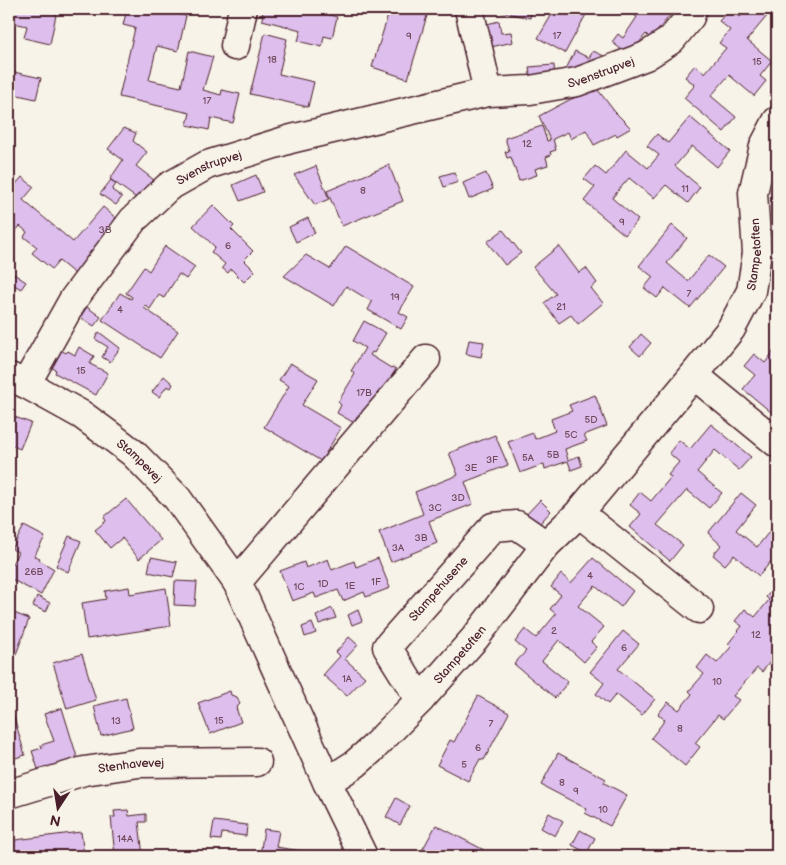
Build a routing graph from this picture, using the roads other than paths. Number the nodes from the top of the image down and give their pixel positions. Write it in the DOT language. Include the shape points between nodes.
graph roads {
  1 [pos="243,9"];
  2 [pos="469,9"];
  3 [pos="693,9"];
  4 [pos="235,46"];
  5 [pos="488,92"];
  6 [pos="777,121"];
  7 [pos="426,359"];
  8 [pos="694,375"];
  9 [pos="17,380"];
  10 [pos="777,443"];
  11 [pos="579,513"];
  12 [pos="546,545"];
  13 [pos="237,582"];
  14 [pos="699,609"];
  15 [pos="420,700"];
  16 [pos="257,762"];
  17 [pos="327,782"];
  18 [pos="9,794"];
  19 [pos="363,856"];
  1 -- 4 [label="street"];
  2 -- 5 [label="street"];
  3 -- 5 [label="street, Svenstrupvej" via="671,40 646,56 577,82 530,90"];
  5 -- 9 [label="street, Svenstrupvej" via="291,139 208,165 168,187 133,220"];
  6 -- 8 [label="street, Stampetoften" via="764,146 754,193 757,253 751,291 731,328"];
  7 -- 13 [label="street"];
  8 -- 10 [label="street"];
  8 -- 11 [label="street, Stampetoften"];
  9 -- 13 [label="street, Stampevej" via="82,415 133,453 177,498"];
  11 -- 12 [label="street, Stampetoften"];
  11 -- 14 [label="street"];
  12 -- 15 [label="street, Stampetoften" via="475,638"];
  12 -- 15 [label="street, Stampehusene" via="516,525 493,528 387,647"];
  13 -- 17 [label="street, Stampevej"];
  15 -- 17 [label="street, Stampetoften" via="366,755"];
  16 -- 18 [label="street, Stenhavevej" via="140,763 84,771"];
  17 -- 19 [label="street, Stampevej"];
}
